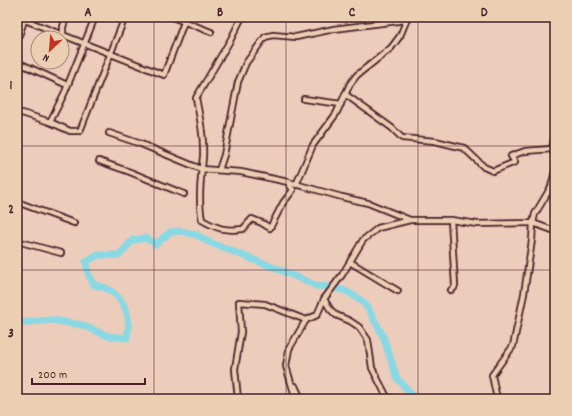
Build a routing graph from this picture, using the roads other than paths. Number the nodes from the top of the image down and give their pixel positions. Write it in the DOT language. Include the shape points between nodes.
graph roads {
  1 [pos="66,17"];
  2 [pos="95,17"];
  3 [pos="125,17"];
  4 [pos="172,17"];
  5 [pos="242,17"];
  6 [pos="25,18"];
  7 [pos="408,18"];
  8 [pos="185,19"];
  9 [pos="52,30"];
  10 [pos="63,30"];
  11 [pos="211,32"];
  12 [pos="70,38"];
  13 [pos="17,41"];
  14 [pos="85,44"];
  15 [pos="110,54"];
  16 [pos="17,62"];
  17 [pos="67,85"];
  18 [pos="345,94"];
  19 [pos="304,99"];
  20 [pos="341,104"];
  21 [pos="17,114"];
  22 [pos="50,122"];
  23 [pos="110,133"];
  24 [pos="555,133"];
  25 [pos="552,149"];
  26 [pos="555,156"];
  27 [pos="98,161"];
  28 [pos="201,169"];
  29 [pos="219,170"];
  30 [pos="555,171"];
  31 [pos="288,182"];
  32 [pos="296,185"];
  33 [pos="184,194"];
  34 [pos="17,202"];
  35 [pos="410,220"];
  36 [pos="451,220"];
  37 [pos="74,223"];
  38 [pos="533,223"];
  39 [pos="555,231"];
  40 [pos="17,241"];
  41 [pos="61,253"];
  42 [pos="350,262"];
  43 [pos="451,290"];
  44 [pos="398,291"];
  45 [pos="324,299"];
  46 [pos="306,320"];
  47 [pos="286,366"];
  48 [pos="238,399"];
  49 [pos="295,399"];
  50 [pos="301,399"];
  51 [pos="388,399"];
  52 [pos="497,399"];
  1 -- 10 [label="street"];
  2 -- 14 [label="street"];
  3 -- 15 [label="street"];
  4 -- 8 [label="street"];
  5 -- 28 [label="street" via="196,98 202,124"];
  6 -- 9 [label="street"];
  6 -- 13 [label="street"];
  7 -- 18 [label="street" via="391,48 354,79"];
  7 -- 29 [label="street" via="296,37 265,37 246,63 239,78"];
  8 -- 11 [label="street"];
  8 -- 15 [label="street" via="164,74"];
  12 -- 14 [label="street"];
  14 -- 15 [label="street"];
  14 -- 17 [label="street"];
  15 -- 22 [label="street" via="80,131 70,131"];
  16 -- 17 [label="street"];
  17 -- 22 [label="street"];
  18 -- 20 [label="street"];
  18 -- 25 [label="street" via="402,138 435,141 464,148 484,167 493,171 515,162 511,156 525,151"];
  19 -- 20 [label="street"];
  20 -- 32 [label="street" via="312,145"];
  21 -- 22 [label="street" via="22,113"];
  23 -- 28 [label="street"];
  24 -- 25 [label="street"];
  25 -- 26 [label="street"];
  27 -- 33 [label="street"];
  28 -- 29 [label="street"];
  28 -- 31 [label="street" via="202,220 228,231 243,229 252,219 270,228 293,190"];
  29 -- 31 [label="street"];
  30 -- 38 [label="street" via="551,187 535,214"];
  31 -- 32 [label="street"];
  32 -- 35 [label="street" via="368,203"];
  34 -- 37 [label="street"];
  35 -- 36 [label="street"];
  35 -- 42 [label="street" via="374,230 363,240"];
  36 -- 38 [label="street" via="477,224"];
  36 -- 43 [label="street" via="455,285"];
  38 -- 39 [label="street"];
  38 -- 52 [label="street" via="524,294 513,346 492,375"];
  40 -- 41 [label="street"];
  42 -- 44 [label="street"];
  42 -- 45 [label="street"];
  45 -- 46 [label="street" via="316,315"];
  45 -- 51 [label="street" via="336,315 359,327 368,340 372,368"];
  46 -- 47 [label="street" via="290,349"];
  46 -- 48 [label="street" via="265,304 239,302 242,332 235,369"];
  47 -- 49 [label="street"];
  47 -- 50 [label="street"];
}
